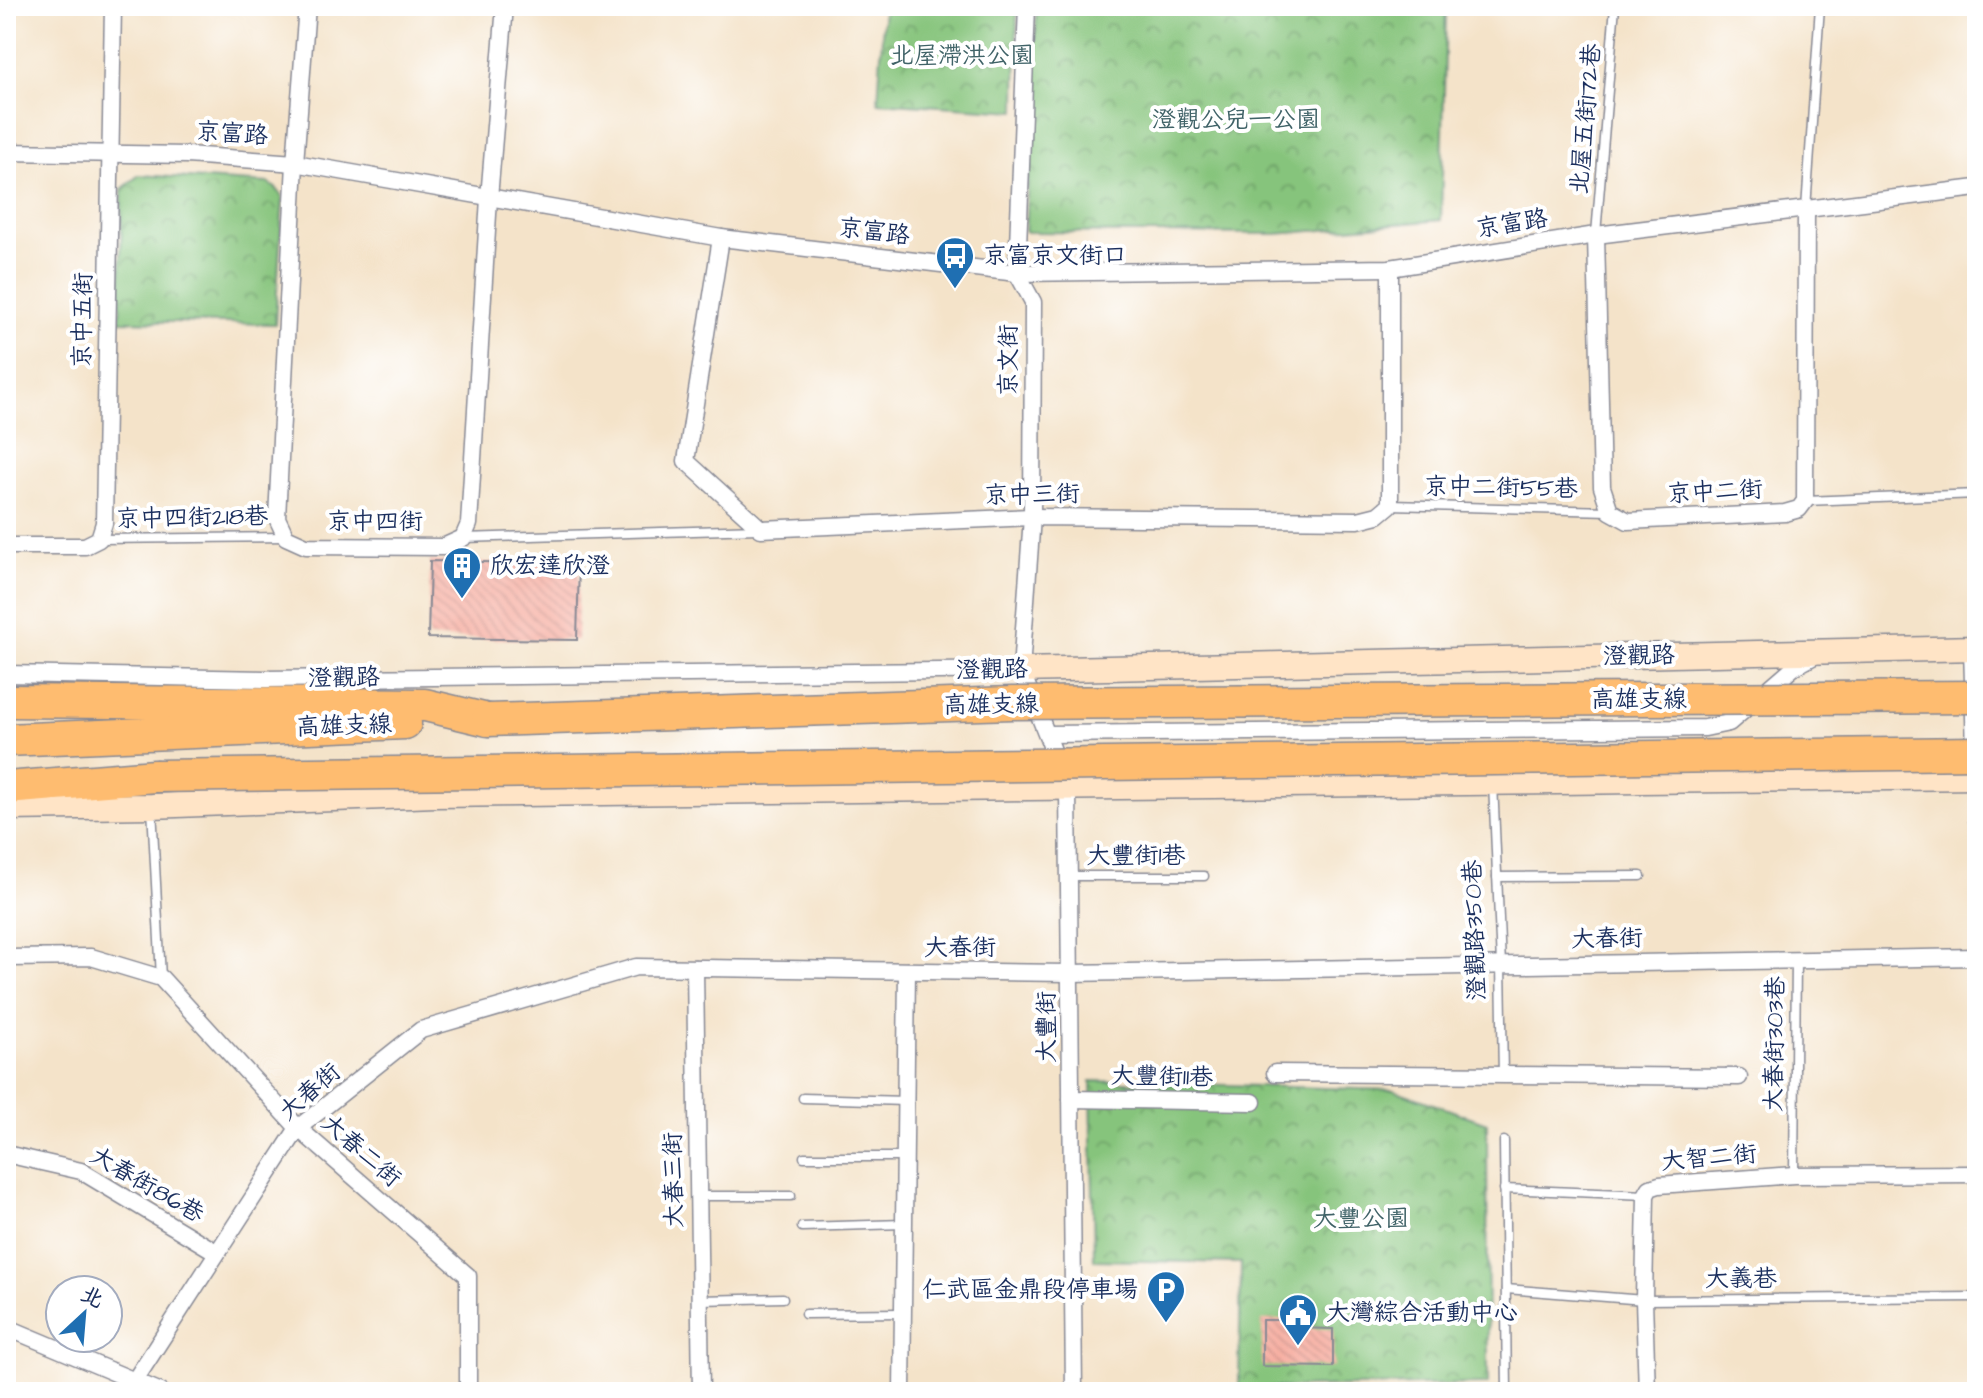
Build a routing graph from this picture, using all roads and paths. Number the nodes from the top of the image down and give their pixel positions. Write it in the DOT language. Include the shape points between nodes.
graph roads {
  1 [pos="113,6"];
  2 [pos="307,6"];
  3 [pos="505,6"];
  4 [pos="1027,6"];
  5 [pos="1615,6"];
  6 [pos="1820,6"];
  7 [pos="6,152"];
  8 [pos="109,155"];
  9 [pos="295,163"];
  10 [pos="1977,188"];
  11 [pos="489,198"];
  12 [pos="1806,209"];
  13 [pos="1596,235"];
  14 [pos="721,238"];
  15 [pos="1390,268"];
  16 [pos="1017,273"];
  17 [pos="1977,494"];
  18 [pos="1805,501"];
  19 [pos="1390,505"];
  20 [pos="1610,511"];
  21 [pos="1032,517"];
  22 [pos="761,529"];
  23 [pos="286,537"];
  24 [pos="463,538"];
  25 [pos="99,539"];
  26 [pos="6,546"];
  27 [pos="1974,648"];
  28 [pos="1823,652"];
  29 [pos="1021,670"];
  30 [pos="6,674"];
  31 [pos="1977,697"];
  32 [pos="6,701"];
  33 [pos="488,720"];
  34 [pos="1047,734"];
  35 [pos="6,740"];
  36 [pos="1976,769"];
  37 [pos="6,773"];
  38 [pos="1493,783"];
  39 [pos="6,788"];
  40 [pos="1068,788"];
  41 [pos="154,791"];
  42 [pos="6,808"];
  43 [pos="1977,821"];
  44 [pos="1069,876"];
  45 [pos="1204,876"];
  46 [pos="1641,876"];
  47 [pos="1497,877"];
  48 [pos="1977,957"];
  49 [pos="6,958"];
  50 [pos="1796,961"];
  51 [pos="1501,965"];
  52 [pos="695,968"];
  53 [pos="907,971"];
  54 [pos="1070,973"];
  55 [pos="161,978"];
  56 [pos="1275,1073"];
  57 [pos="1503,1075"];
  58 [pos="1739,1077"];
  59 [pos="803,1098"];
  60 [pos="1071,1099"];
  61 [pos="905,1101"];
  62 [pos="1253,1102"];
  63 [pos="298,1128"];
  64 [pos="1504,1141"];
  65 [pos="6,1154"];
  66 [pos="804,1157"];
  67 [pos="904,1157"];
  68 [pos="1977,1174"];
  69 [pos="1794,1175"];
  70 [pos="1504,1189"];
  71 [pos="1646,1195"];
  72 [pos="698,1196"];
  73 [pos="791,1196"];
  74 [pos="904,1224"];
  75 [pos="802,1227"];
  76 [pos="216,1252"];
  77 [pos="1506,1289"];
  78 [pos="1977,1297"];
  79 [pos="783,1298"];
  80 [pos="700,1300"];
  81 [pos="1644,1300"];
  82 [pos="902,1313"];
  83 [pos="805,1314"];
  84 [pos="6,1327"];
  85 [pos="132,1386"];
  86 [pos="161,1392"];
  87 [pos="468,1392"];
  88 [pos="701,1392"];
  89 [pos="902,1392"];
  90 [pos="1074,1392"];
  91 [pos="1507,1392"];
  92 [pos="1647,1392"];
  1 -- 8 [label="street, 京中五街"];
  2 -- 9 [label="street"];
  3 -- 11 [label="street"];
  4 -- 16 [label="street, 京文街"];
  5 -- 13 [label="lane, 北屋五街172巷"];
  6 -- 12 [label="lane"];
  7 -- 8 [label="street, 京富路"];
  8 -- 9 [label="street, 京富路"];
  8 -- 25 [label="street, 京中五街" via="104,523"];
  9 -- 11 [label="street, 京富路"];
  9 -- 23 [label="street" via="277,518"];
  10 -- 12 [label="street, 京富路"];
  11 -- 14 [label="street, 京富路"];
  11 -- 24 [label="street" via="469,524"];
  12 -- 13 [label="street, 京富路"];
  12 -- 18 [label="street"];
  13 -- 15 [label="street, 京富路"];
  13 -- 20 [label="street" via="1602,487"];
  14 -- 16 [label="street, 京富路"];
  14 -- 22 [label="street" via="686,461"];
  15 -- 16 [label="street, 京富路"];
  15 -- 19 [label="street"];
  16 -- 21 [label="street, 京文街" via="1033,302"];
  17 -- 18 [label="lane"];
  18 -- 20 [label="street, 京中二街" via="1785,513 1628,521"];
  19 -- 20 [label="lane, 京中二街55巷"];
  19 -- 21 [label="street, 京中三街" via="1358,520"];
  21 -- 22 [label="street, 京中三街"];
  21 -- 29 [label="street, 京文街"];
  22 -- 24 [label="lane"];
  23 -- 24 [label="street, 京中四街" via="306,546 443,547"];
  23 -- 25 [label="lane, 京中四街218巷"];
  25 -- 26 [label="street" via="85,546"];
  27 -- 28 [label="street, 澄觀路"];
  27 -- 36 [label="street"];
  28 -- 29 [label="street, 澄觀路"];
  28 -- 34 [label="street" via="1794,667 1729,723 1705,728"];
  29 -- 30 [label="street, 澄觀路" via="265,679"];
  29 -- 34 [label="street, 大豐街"];
  31 -- 33 [label="highway, 高雄支線, bridge" via="1012,703"];
  32 -- 33 [label="highway" via="425,705"];
  33 -- 35 [label="highway, 高雄支線"];
  34 -- 40 [label="street, 大豐街"];
  36 -- 38 [label="street"];
  36 -- 41 [label="highway, 高雄支線, bridge"];
  36 -- 43 [label="street"];
  37 -- 41 [label="highway, 高雄支線"];
  38 -- 40 [label="street"];
  38 -- 47 [label="lane, 澄觀路350巷"];
  39 -- 41 [label="highway"];
  40 -- 41 [label="street" via="435,795"];
  40 -- 44 [label="street, 大豐街"];
  41 -- 42 [label="street"];
  41 -- 55 [label="lane"];
  44 -- 45 [label="lane, 大豐街1巷"];
  44 -- 54 [label="street, 大豐街"];
  46 -- 47 [label="lane"];
  47 -- 51 [label="lane, 澄觀路350巷"];
  48 -- 50 [label="street, 大春街"];
  49 -- 55 [label="street" via="91,957"];
  50 -- 51 [label="street, 大春街"];
  50 -- 69 [label="lane, 大春街303巷"];
  51 -- 54 [label="street, 大春街"];
  51 -- 57 [label="lane, 澄觀路350巷"];
  52 -- 53 [label="street, 大春街"];
  52 -- 63 [label="street, 大春街" via="636,967 421,1030"];
  52 -- 72 [label="street, 大春三街"];
  53 -- 54 [label="street, 大春街"];
  53 -- 61 [label="street"];
  54 -- 60 [label="street, 大豐街"];
  55 -- 63 [label="street, 大春二街"];
  56 -- 57 [label="street"];
  57 -- 58 [label="street"];
  59 -- 61 [label="lane"];
  60 -- 62 [label="street, 大豐街11巷"];
  60 -- 90 [label="street, 大豐街"];
  61 -- 67 [label="street"];
  63 -- 76 [label="street, 大春街"];
  63 -- 87 [label="street, 大春二街" via="468,1276"];
  64 -- 70 [label="lane"];
  65 -- 76 [label="street, 大春街86巷" via="81,1171"];
  66 -- 67 [label="lane"];
  67 -- 74 [label="street"];
  68 -- 69 [label="street, 大智二街"];
  69 -- 71 [label="street, 大智二街" via="1659,1185"];
  70 -- 71 [label="lane"];
  70 -- 77 [label="lane"];
  71 -- 81 [label="street, 大智二街"];
  72 -- 73 [label="lane"];
  72 -- 80 [label="street, 大春三街"];
  74 -- 75 [label="lane"];
  74 -- 82 [label="street"];
  76 -- 85 [label="street, 大春街"];
  77 -- 81 [label="lane, 大義巷"];
  77 -- 91 [label="lane"];
  78 -- 81 [label="lane, 大義巷"];
  79 -- 80 [label="lane"];
  80 -- 88 [label="street, 大春三街"];
  81 -- 92 [label="street, 大智二街"];
  82 -- 83 [label="lane"];
  82 -- 89 [label="street"];
  84 -- 85 [label="street"];
  85 -- 86 [label="street"];
}
